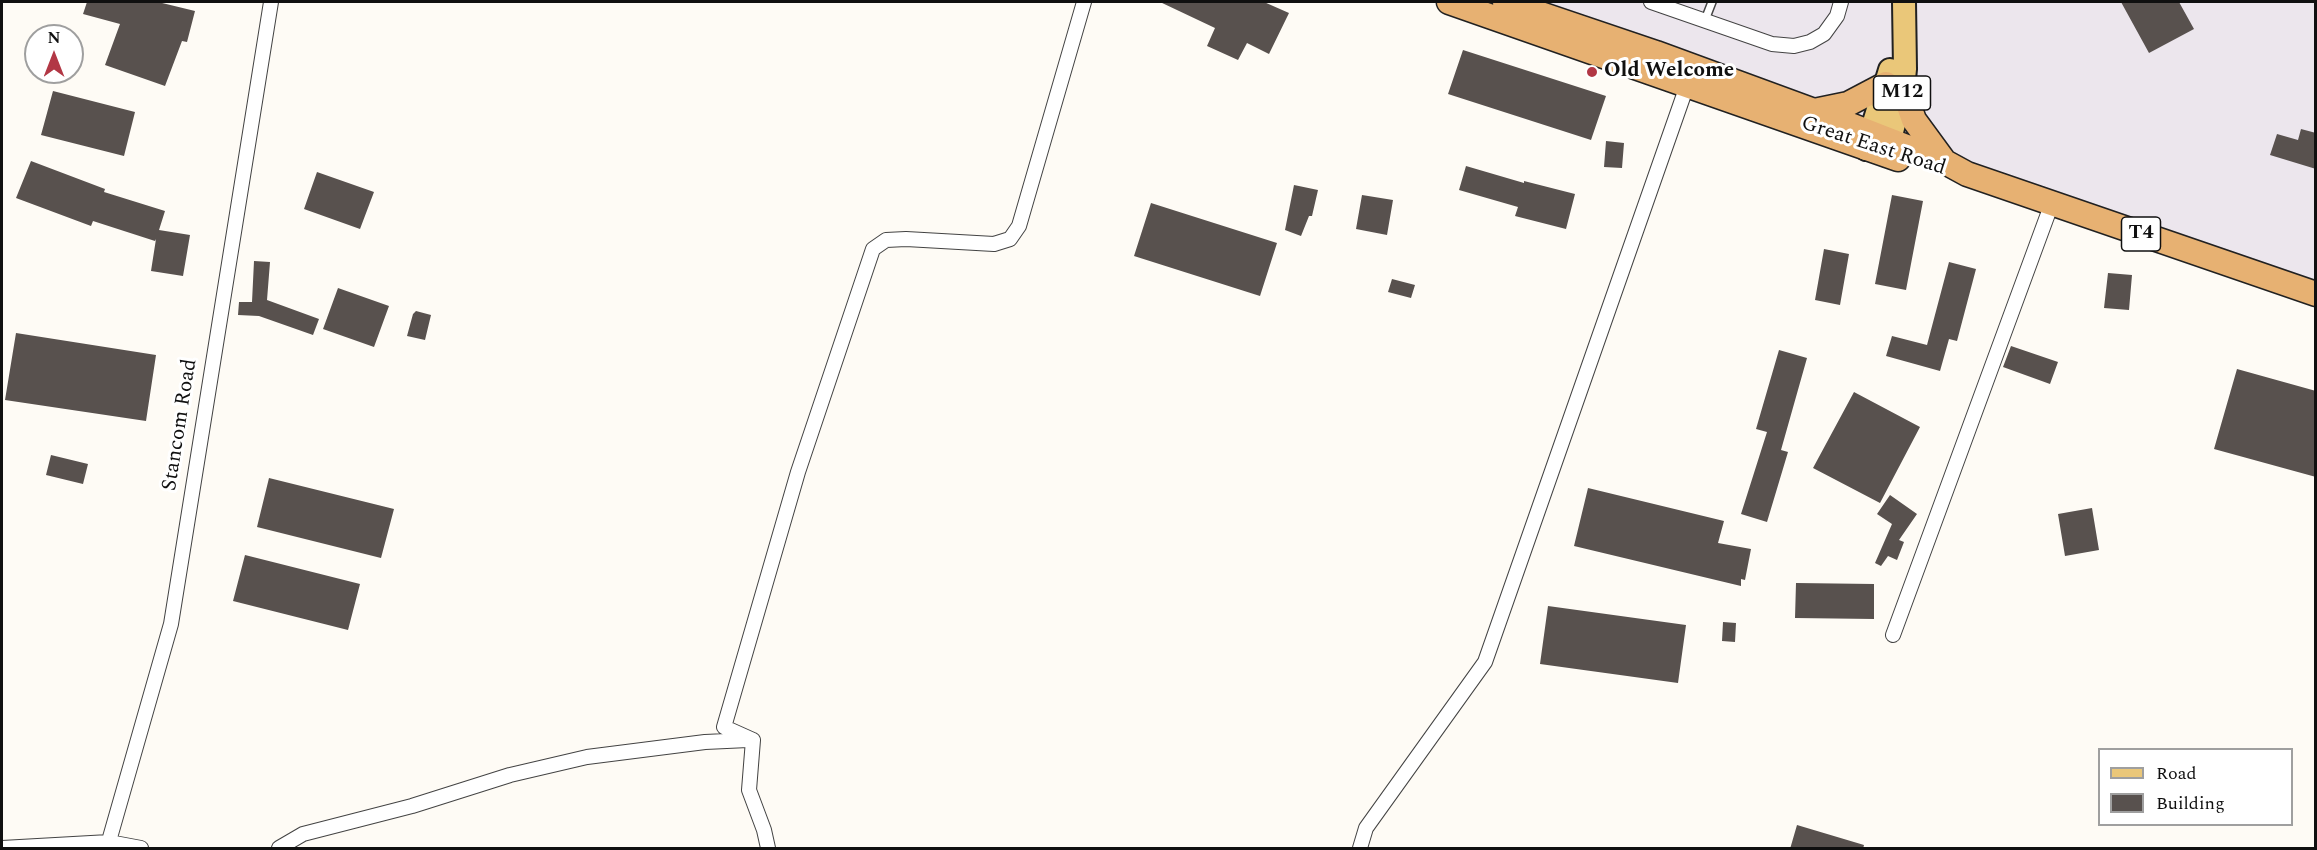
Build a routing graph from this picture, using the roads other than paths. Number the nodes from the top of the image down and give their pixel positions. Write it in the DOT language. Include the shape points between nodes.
graph roads {
  1 [pos="271,2"];
  2 [pos="1084,2"];
  3 [pos="1449,2"];
  4 [pos="1505,2"];
  5 [pos="1651,2"];
  6 [pos="1712,2"];
  7 [pos="1842,2"];
  8 [pos="1904,2"];
  9 [pos="1705,20"];
  10 [pos="1691,76"];
  11 [pos="1894,86"];
  12 [pos="1814,111"];
  13 [pos="1878,144"];
  14 [pos="1945,162"];
  15 [pos="1967,174"];
  16 [pos="2052,203"];
  17 [pos="2316,294"];
  18 [pos="1893,635"];
  19 [pos="753,740"];
  20 [pos="108,845"];
  21 [pos="2,848"];
  22 [pos="141,849"];
  23 [pos="279,849"];
  24 [pos="768,849"];
  25 [pos="1360,849"];
  1 -- 20 [label="street, Stancom Road" via="171,624"];
  2 -- 19 [label="street" via="1019,226 1010,239 994,244 886,240 873,249 798,472 724,727"];
  3 -- 10 [label="highway, Great East Road / T4"];
  4 -- 10 [label="highway, Great East Road / T4"];
  5 -- 9 [label="street"];
  6 -- 9 [label="lane"];
  7 -- 9 [label="street" via="1824,34 1794,46 1772,44"];
  8 -- 11 [label="main road, M12" via="1904,29"];
  10 -- 12 [label="highway, Great East Road / T4"];
  10 -- 13 [label="highway, Great East Road / T4"];
  10 -- 25 [label="street" via="1485,662 1366,828"];
  11 -- 12 [label="highway" via="1848,104"];
  11 -- 13 [label="main road, M12"];
  11 -- 14 [label="highway"];
  12 -- 13 [label="highway, Great East Road / T4"];
  13 -- 14 [label="highway, Great East Road / T4"];
  13 -- 15 [label="highway, Great East Road / T4" via="1941,171"];
  14 -- 15 [label="highway, Great East Road / T4"];
  15 -- 16 [label="highway, T4"];
  16 -- 17 [label="highway, T4"];
  16 -- 18 [label="street"];
  19 -- 23 [label="street" via="587,757 303,834"];
  19 -- 24 [label="street" via="749,790"];
  20 -- 21 [label="street"];
  20 -- 22 [label="street"];
}
